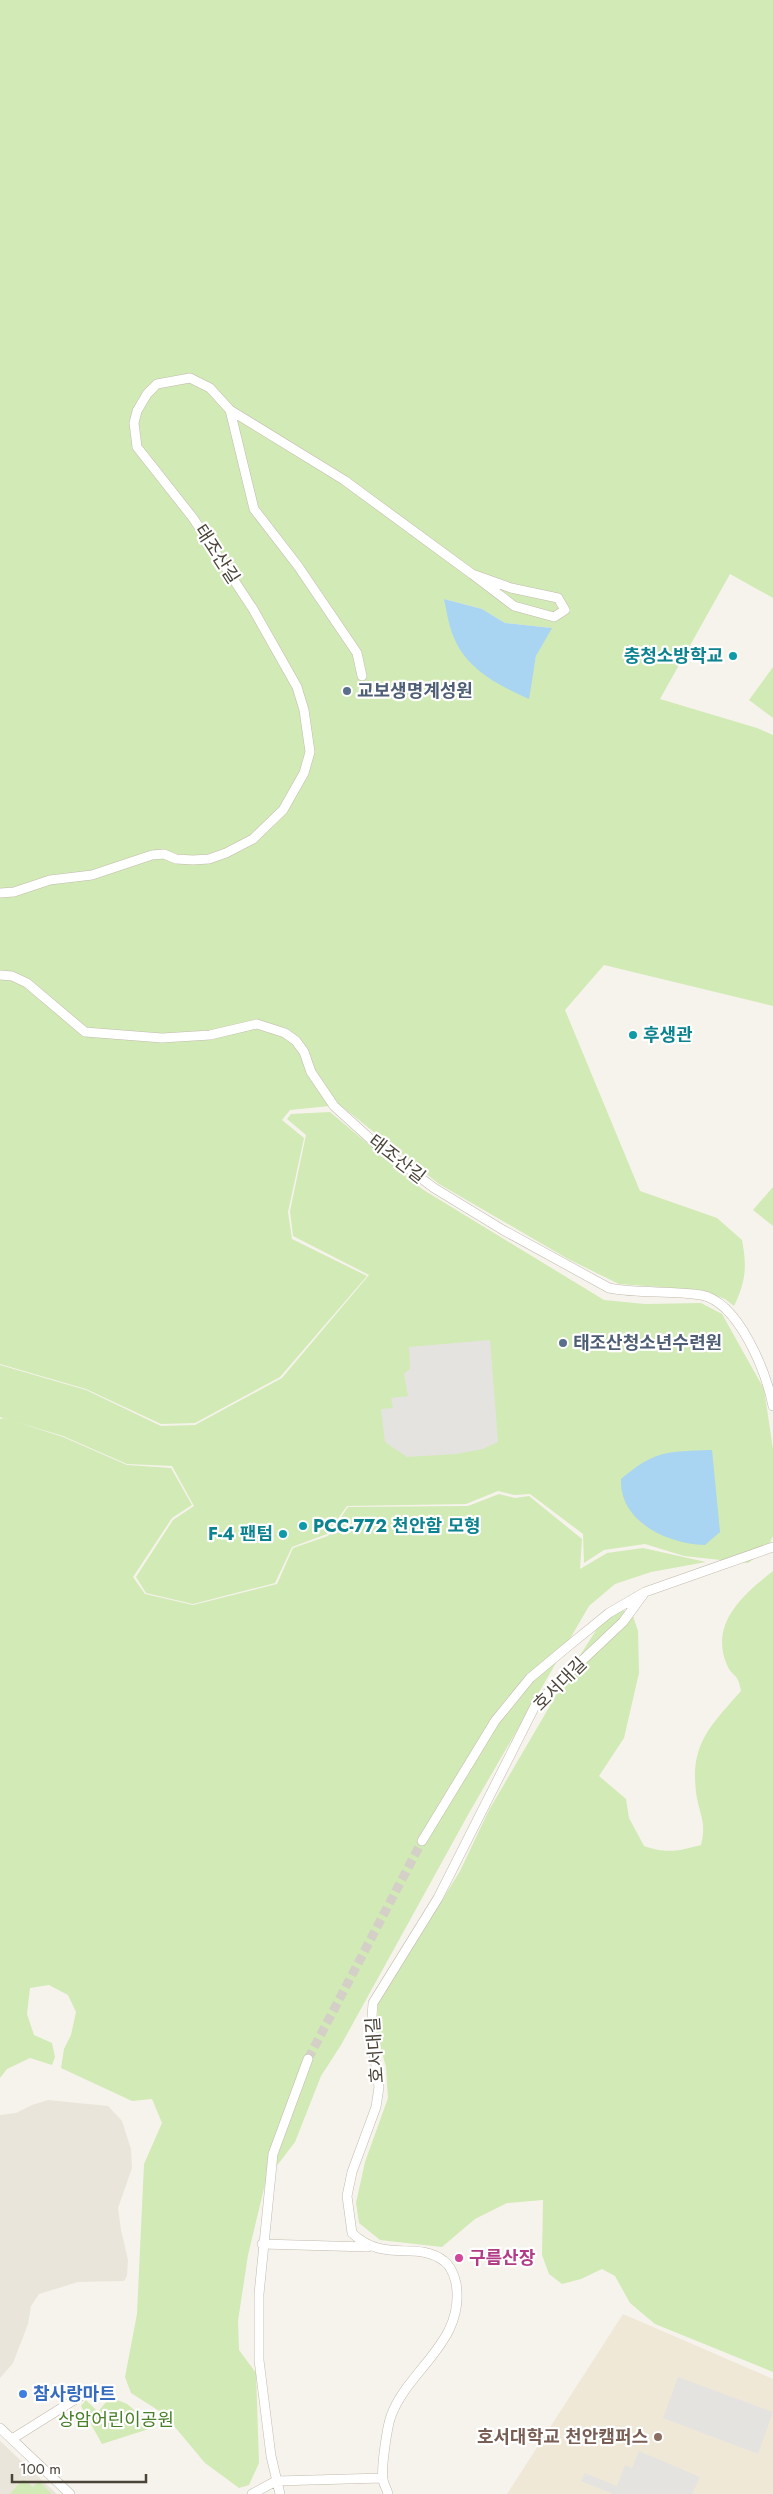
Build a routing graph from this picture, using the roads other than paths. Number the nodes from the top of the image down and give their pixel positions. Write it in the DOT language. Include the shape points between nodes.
graph roads {
  1 [pos="230,410"];
  2 [pos="472,574"];
  3 [pos="362,676"];
  4 [pos="0,893"];
  5 [pos="0,975"];
  6 [pos="773,1406"];
  7 [pos="773,1547"];
  8 [pos="645,1592"];
  9 [pos="422,1841"];
  10 [pos="308,2059"];
  11 [pos="262,2244"];
  12 [pos="371,2248"];
  13 [pos="87,2392"];
  14 [pos="0,2428"];
  15 [pos="12,2439"];
  16 [pos="383,2478"];
  17 [pos="276,2481"];
  18 [pos="70,2494"];
  19 [pos="252,2494"];
  20 [pos="280,2494"];
  21 [pos="388,2494"];
  1 -- 2 [label="street" via="344,480"];
  1 -- 3 [label="street, 태조산길" via="254,509 298,566 357,653"];
  1 -- 4 [label="street, 태조산길" via="210,388 190,378 157,384 137,411 134,423 137,447 193,518 253,609 297,686 310,752 297,789 283,810 253,839 209,859 152,855 92,875 50,880 14,892"];
  2 -- 2 [label="street" via="511,588 558,598 565,610 554,617 514,606"];
  5 -- 6 [label="street, 태조산길" via="27,983 85,1032 162,1038 210,1035 257,1024 286,1033 304,1052 312,1072 334,1106 376,1144 434,1188 609,1288 628,1292 702,1295 717,1301 741,1329 766,1382"];
  7 -- 8 [label="street"];
  8 -- 9 [label="street" via="609,1613 530,1678 495,1721"];
  8 -- 12 [label="street, 호서대길" via="623,1622 536,1704 438,1898 373,2003 371,2031 379,2078 376,2107 352,2172 347,2196 352,2233"];
  10 -- 11 [label="street" via="273,2154"];
  11 -- 12 [label="street"];
  11 -- 17 [label="street" via="260,2360"];
  12 -- 16 [label="street" via="422,2253 443,2260 454,2276 457,2290 457,2305 444,2340 391,2415"];
  13 -- 15 [label="street"];
  14 -- 15 [label="street"];
  15 -- 18 [label="street"];
  16 -- 17 [label="street"];
  16 -- 21 [label="street"];
  17 -- 19 [label="street"];
  17 -- 20 [label="street"];
}
